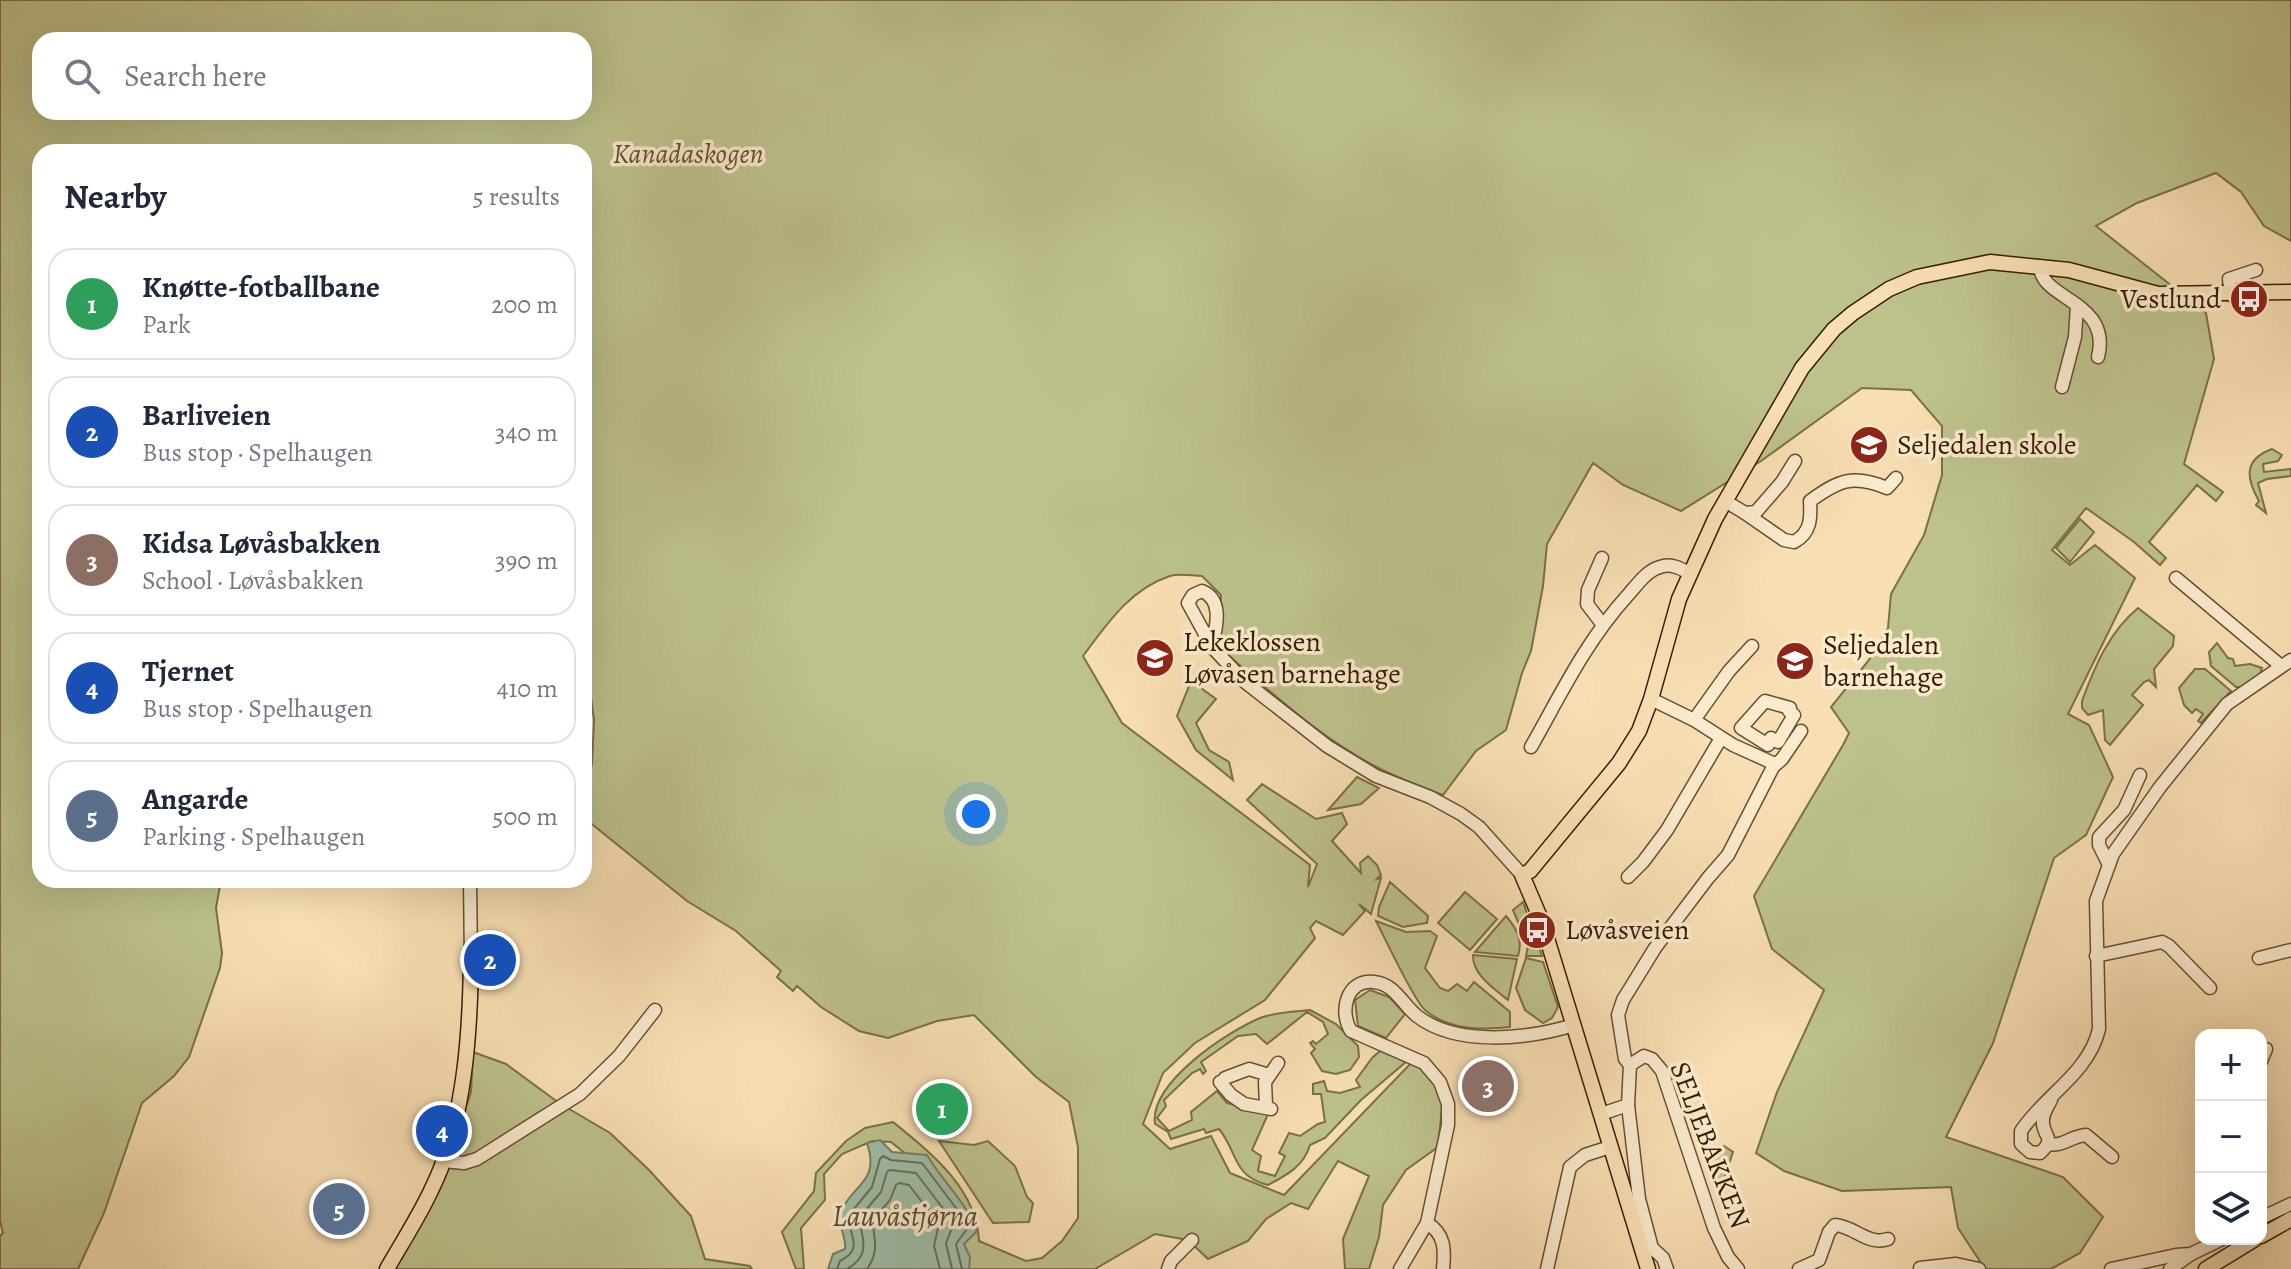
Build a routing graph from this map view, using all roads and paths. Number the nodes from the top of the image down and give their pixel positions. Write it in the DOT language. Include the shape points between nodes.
graph roads {
  1 [pos="2040,266"];
  2 [pos="2256,270"];
  3 [pos="2291,292"];
  4 [pos="2231,295"];
  5 [pos="2077,305"];
  6 [pos="2098,357"];
  7 [pos="2062,387"];
  8 [pos="1795,461"];
  9 [pos="1896,478"];
  10 [pos="1725,501"];
  11 [pos="1745,513"];
  12 [pos="1602,558"];
  13 [pos="1689,573"];
  14 [pos="2176,578"];
  15 [pos="1603,625"];
  16 [pos="1752,646"];
  17 [pos="1212,647"];
  18 [pos="2286,663"];
  19 [pos="1651,699"];
  20 [pos="1694,720"];
  21 [pos="1741,728"];
  22 [pos="1801,731"];
  23 [pos="1721,738"];
  24 [pos="1531,747"];
  25 [pos="1775,764"];
  26 [pos="2140,775"];
  27 [pos="2109,865"];
  28 [pos="1522,875"];
  29 [pos="1628,877"];
  30 [pos="470,888"];
  31 [pos="2291,950"];
  32 [pos="2096,956"];
  33 [pos="2259,958"];
  34 [pos="471,961"];
  35 [pos="2210,988"];
  36 [pos="655,1010"];
  37 [pos="1574,1025"];
  38 [pos="1278,1063"];
  39 [pos="1630,1065"];
  40 [pos="1269,1075"];
  41 [pos="2051,1100"];
  42 [pos="1628,1105"];
  43 [pos="1601,1114"];
  44 [pos="2048,1144"];
  45 [pos="1610,1147"];
  46 [pos="2112,1157"];
  47 [pos="444,1161"];
  48 [pos="2291,1204"];
  49 [pos="2267,1215"];
  50 [pos="2291,1219"];
  51 [pos="1427,1223"];
  52 [pos="2267,1233"];
  53 [pos="1888,1239"];
  54 [pos="1192,1240"];
  55 [pos="2213,1245"];
  56 [pos="2245,1245"];
  57 [pos="2193,1262"];
  58 [pos="2212,1264"];
  59 [pos="1920,1268"];
  60 [pos="387,1269"];
  61 [pos="1168,1269"];
  62 [pos="1400,1269"];
  63 [pos="1443,1269"];
  64 [pos="1547,1269"];
  65 [pos="1648,1269"];
  66 [pos="1667,1269"];
  67 [pos="1738,1269"];
  68 [pos="1799,1269"];
  69 [pos="1979,1269"];
  70 [pos="2111,1269"];
  71 [pos="2170,1269"];
  1 -- 4 [label="main road" via="2158,294"];
  1 -- 5 [label="street" via="2045,283"];
  1 -- 10 [label="main road" via="1990,262 1937,271 1889,289 1853,313 1802,368"];
  2 -- 4 [label="street" via="2229,279"];
  3 -- 4 [label="main road"];
  5 -- 6 [label="street" via="2097,327"];
  5 -- 7 [label="street"];
  8 -- 11 [label="street" via="1764,504"];
  9 -- 11 [label="street" via="1887,488 1847,479 1830,487 1810,501 1808,528 1794,542"];
  10 -- 11 [label="street"];
  10 -- 13 [label="main road"];
  12 -- 15 [label="street" via="1587,604"];
  13 -- 15 [label="street" via="1672,566 1651,571"];
  13 -- 19 [label="main road"];
  14 -- 18 [label="street"];
  15 -- 24 [label="street" via="1570,673"];
  16 -- 20 [label="street"];
  17 -- 28 [label="street" via="1245,682 1327,746 1479,827"];
  18 -- 27 [label="street" via="2227,704 2136,820"];
  19 -- 20 [label="street"];
  19 -- 28 [label="main road" via="1619,763"];
  20 -- 23 [label="street"];
  21 -- 21 [label="street" via="1765,701 1790,708 1794,715 1778,742 1771,738 1768,745"];
  22 -- 25 [label="street"];
  23 -- 25 [label="street"];
  23 -- 29 [label="street" via="1667,830"];
  25 -- 39 [label="street" via="1728,855 1650,955 1623,1000 1618,1015"];
  26 -- 27 [label="street" via="2124,810 2099,837"];
  27 -- 32 [label="street" via="2096,901"];
  28 -- 37 [label="main road"];
  30 -- 34 [label="street"];
  31 -- 33 [label="street"];
  32 -- 35 [label="street" via="2162,942"];
  32 -- 41 [label="street" via="2097,1040"];
  34 -- 47 [label="main road" via="464,1069"];
  36 -- 47 [label="street" via="580,1094 477,1159"];
  37 -- 43 [label="main road"];
  37 -- 51 [label="street" via="1468,1036 1431,1025 1381,983 1367,982 1352,990 1345,1005 1351,1031 1424,1063 1444,1088 1448,1125"];
  38 -- 40 [label="street"];
  39 -- 42 [label="street"];
  39 -- 67 [label="street, SELJEBAKKEN" via="1644,1056 1662,1071 1714,1228"];
  40 -- 40 [label="street" via="1264,1087 1269,1107 1244,1104 1223,1080 1249,1069"];
  41 -- 44 [label="street" via="2042,1118"];
  41 -- 44 [label="street" via="2019,1136 2030,1152 2040,1153"];
  42 -- 43 [label="street"];
  42 -- 66 [label="street" via="1639,1199 1652,1248"];
  43 -- 45 [label="main road"];
  44 -- 46 [label="street" via="2058,1146 2086,1135"];
  45 -- 64 [label="street" via="1585,1155 1570,1167"];
  45 -- 65 [label="main road"];
  47 -- 60 [label="main road"];
  48 -- 49 [label="street"];
  50 -- 52 [label="main road"];
  51 -- 62 [label="street"];
  51 -- 63 [label="street" via="1439,1230"];
  53 -- 68 [label="street" via="1874,1241 1835,1225 1819,1260"];
  54 -- 61 [label="street"];
  55 -- 57 [label="street"];
  56 -- 58 [label="main road"];
  57 -- 58 [label="main road"];
  57 -- 70 [label="street" via="2176,1255"];
  57 -- 71 [label="street"];
  59 -- 69 [label="street" via="1956,1264"];
}
